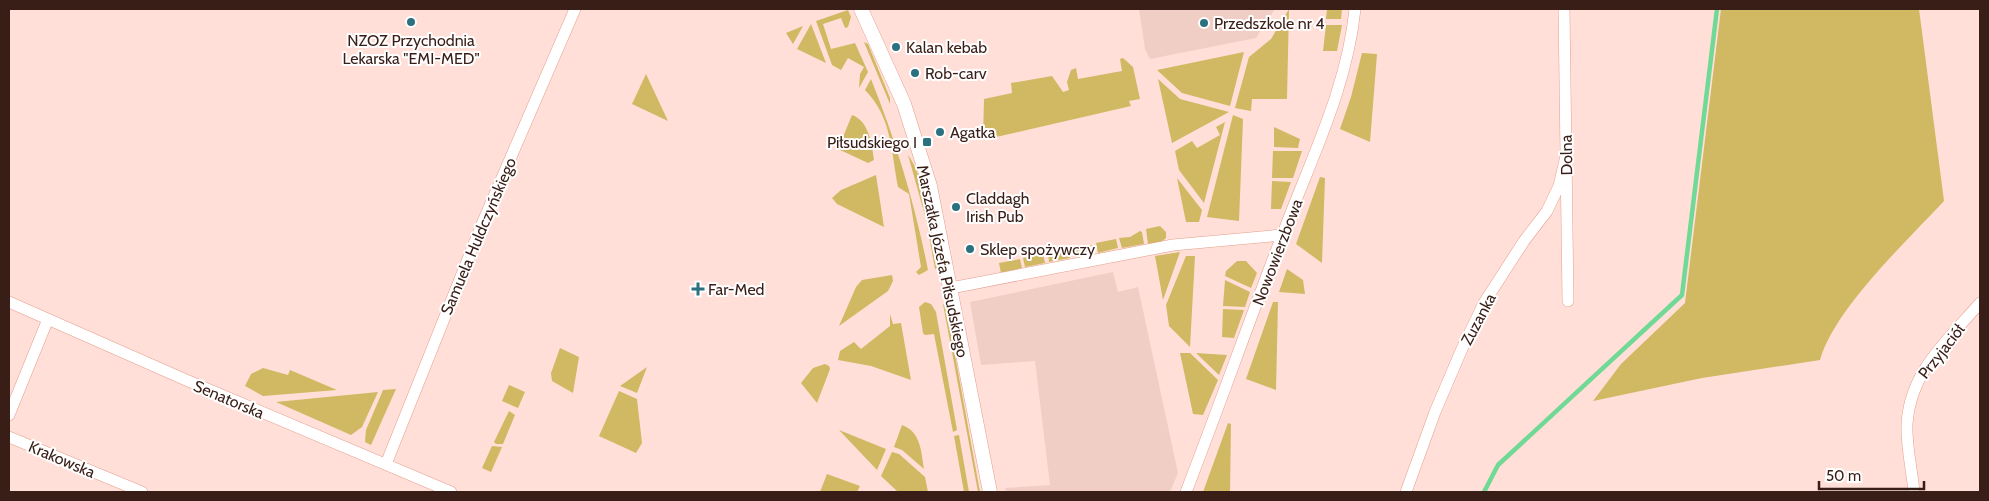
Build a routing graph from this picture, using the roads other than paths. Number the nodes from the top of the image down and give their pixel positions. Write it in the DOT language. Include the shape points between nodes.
graph roads {
  1 [pos="575,9"];
  2 [pos="861,9"];
  3 [pos="1355,9"];
  4 [pos="1564,9"];
  5 [pos="1566,156"];
  6 [pos="1282,235"];
  7 [pos="951,288"];
  8 [pos="1568,301"];
  9 [pos="9,302"];
  10 [pos="1980,303"];
  11 [pos="48,319"];
  12 [pos="9,415"];
  13 [pos="9,437"];
  14 [pos="386,464"];
  15 [pos="142,492"];
  16 [pos="451,492"];
  17 [pos="990,492"];
  18 [pos="1186,492"];
  19 [pos="1406,492"];
  20 [pos="1914,492"];
  1 -- 14 [label="street, Samuela Huldczyńskiego" via="482,224"];
  2 -- 7 [label="street, Marszałka Józefa Piłsudskiego" via="904,104 922,158"];
  3 -- 6 [label="street, Nowowierzbowa" via="1350,49 1339,87"];
  4 -- 5 [label="street, Dolna"];
  5 -- 8 [label="street, Dolna"];
  5 -- 19 [label="street, Zuzanka" via="1559,186 1547,210 1484,303 1461,351"];
  6 -- 7 [label="street" via="1177,244"];
  6 -- 18 [label="street, Nowowierzbowa"];
  7 -- 17 [label="street, Marszałka Józefa Piłsudskiego"];
  9 -- 11 [label="street, Senatorska"];
  10 -- 20 [label="street, Przyjaciół" via="1922,370 1911,397 1907,425"];
  11 -- 12 [label="street"];
  11 -- 14 [label="street, Senatorska"];
  13 -- 15 [label="street, Krakowska"];
  14 -- 16 [label="street, Senatorska"];
}
